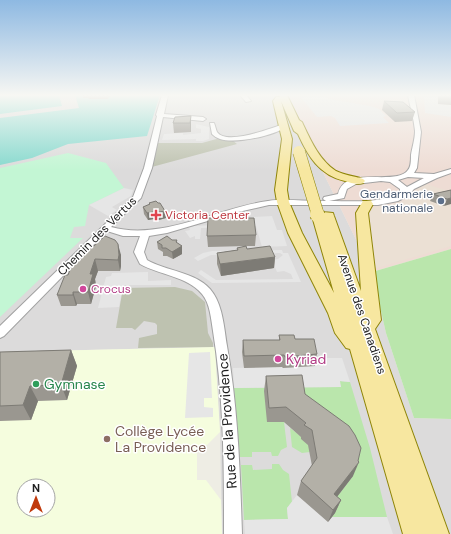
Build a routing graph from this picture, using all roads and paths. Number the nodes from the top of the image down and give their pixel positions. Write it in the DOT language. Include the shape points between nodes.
graph roads {
  1 [pos="158,120"];
  2 [pos="187,120"];
  3 [pos="282,120"];
  4 [pos="288,120"];
  5 [pos="416,120"];
  6 [pos="297,122"];
  7 [pos="284,126"];
  8 [pos="451,171"];
  9 [pos="412,173"];
  10 [pos="434,176"];
  11 [pos="391,180"];
  12 [pos="359,182"];
  13 [pos="414,186"];
  14 [pos="343,193"];
  15 [pos="404,194"];
  16 [pos="283,202"];
  17 [pos="301,202"];
  18 [pos="363,203"];
  19 [pos="323,216"];
  20 [pos="105,228"];
  21 [pos="145,234"];
  22 [pos="366,328"];
  23 [pos="0,333"];
  24 [pos="359,352"];
  25 [pos="233,534"];
  26 [pos="416,534"];
  27 [pos="436,534"];
  1 -- 20 [label="street, Chemin des Vertus" via="141,190 137,198"];
  2 -- 7 [label="street" via="212,124 215,135 234,140"];
  3 -- 7 [label="main road"];
  4 -- 19 [label="main road, Avenue des Canadiens, bridge"];
  5 -- 9 [label="street" via="418,132"];
  6 -- 12 [label="main road" via="322,164 337,175"];
  6 -- 19 [label="main road, Avenue des Canadiens"];
  7 -- 16 [label="main road" via="288,139 282,184"];
  8 -- 10 [label="street"];
  9 -- 10 [label="street"];
  9 -- 11 [label="street"];
  9 -- 13 [label="street"];
  10 -- 13 [label="street"];
  11 -- 12 [label="street"];
  11 -- 15 [label="street" via="404,189"];
  12 -- 14 [label="street" via="347,186"];
  13 -- 15 [label="street"];
  14 -- 17 [label="street" via="338,198"];
  14 -- 18 [label="street" via="349,199"];
  15 -- 18 [label="street" via="387,202"];
  16 -- 17 [label="street"];
  16 -- 21 [label="street" via="236,210"];
  16 -- 24 [label="main road" via="295,233 344,333"];
  17 -- 18 [label="street"];
  18 -- 22 [label="main road" via="372,320"];
  19 -- 22 [label="main road, Avenue des Canadiens"];
  19 -- 24 [label="main road, Avenue des Canadiens"];
  20 -- 21 [label="street" via="123,233"];
  20 -- 23 [label="street, Chemin des Vertus"];
  21 -- 25 [label="street, Rue de la Providence" via="139,252 143,262 197,284 211,301 226,377"];
  22 -- 27 [label="main road, Avenue des Canadiens"];
  24 -- 26 [label="main road, Avenue des Canadiens"];
}
